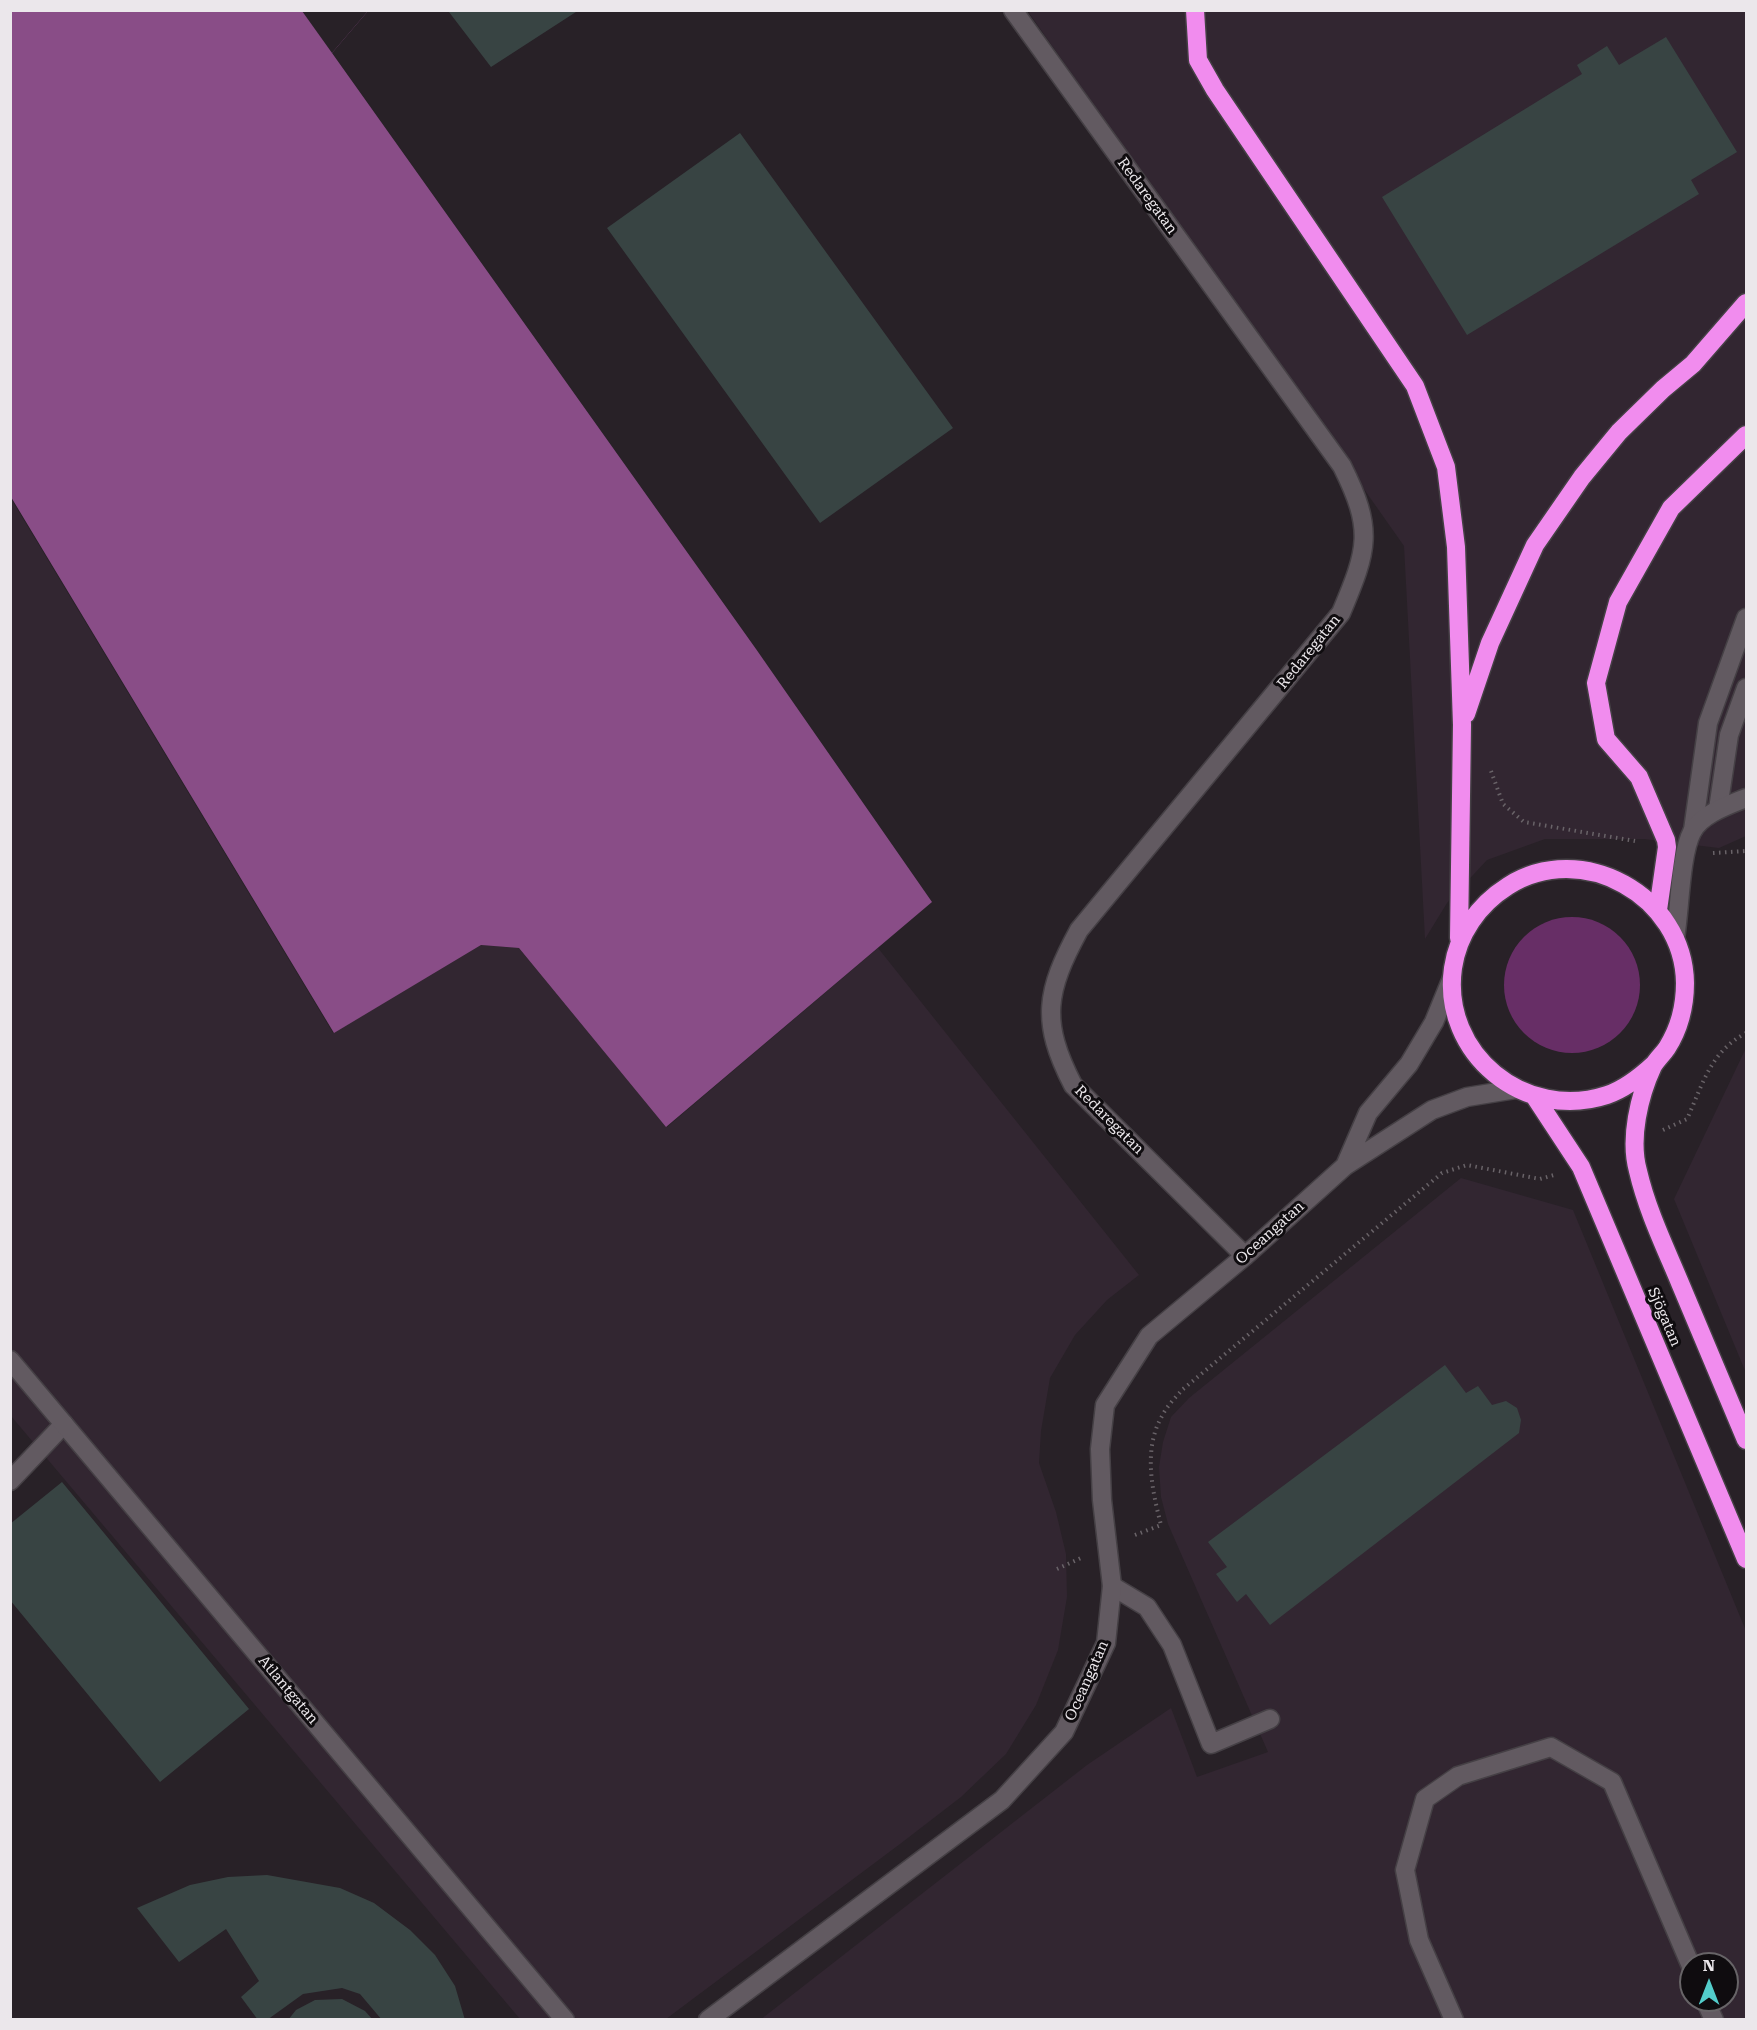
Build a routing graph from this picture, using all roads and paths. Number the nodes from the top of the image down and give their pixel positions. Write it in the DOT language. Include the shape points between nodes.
graph roads {
  1 [pos="1013,10"];
  2 [pos="1195,10"];
  3 [pos="1746,303"];
  4 [pos="1746,435"];
  5 [pos="1746,618"];
  6 [pos="1746,688"];
  7 [pos="1462,725"];
  8 [pos="1746,794"];
  9 [pos="1718,809"];
  10 [pos="1693,830"];
  11 [pos="1658,910"];
  12 [pos="1675,938"];
  13 [pos="1459,944"];
  14 [pos="1452,978"];
  15 [pos="1746,1033"];
  16 [pos="1654,1064"];
  17 [pos="1516,1089"];
  18 [pos="1535,1097"];
  19 [pos="1634,1143"];
  20 [pos="1345,1166"];
  21 [pos="1581,1167"];
  22 [pos="1245,1256"];
  23 [pos="10,1360"];
  24 [pos="64,1424"];
  25 [pos="1746,1440"];
  26 [pos="10,1480"];
  27 [pos="1161,1525"];
  28 [pos="1746,1559"];
  29 [pos="1112,1586"];
  30 [pos="1270,1719"];
  31 [pos="1685,1952"];
  32 [pos="565,2019"];
  33 [pos="708,2019"];
  34 [pos="1454,2019"];
  1 -- 22 [label="street, Redaregatan" via="1342,466 1360,501 1365,540 1360,568 1341,613 1079,930 1060,965 1051,995 1051,1027 1059,1057 1073,1085"];
  2 -- 7 [label="highway" via="1198,60 1415,386 1446,467 1456,547"];
  3 -- 7 [label="highway" via="1693,364 1619,432 1535,545 1490,642"];
  4 -- 11 [label="highway" via="1671,508 1618,602 1596,683 1606,739 1639,777 1666,840"];
  5 -- 10 [label="street" via="1708,723"];
  6 -- 9 [label="street" via="1730,735"];
  7 -- 13 [label="highway"];
  8 -- 9 [label="street"];
  9 -- 10 [label="street"];
  10 -- 12 [label="street" via="1686,850"];
  11 -- 12 [label="highway"];
  11 -- 13 [label="highway" via="1627,884 1609,876 1549,870 1529,875 1494,895 1480,909"];
  12 -- 16 [label="highway" via="1685,982 1683,1004 1668,1047"];
  13 -- 14 [label="highway"];
  14 -- 17 [label="highway" via="1456,1016 1472,1051 1499,1079"];
  14 -- 20 [label="street, Oceangatan" via="1434,1022 1409,1064 1368,1113"];
  15 -- 19 [label="path" via="1730,1042 1713,1060 1687,1119"];
  16 -- 18 [label="highway" via="1608,1095 1572,1102"];
  16 -- 19 [label="highway, Sjögatan" via="1640,1105"];
  17 -- 18 [label="highway"];
  17 -- 20 [label="street, Oceangatan" via="1467,1097 1432,1110"];
  18 -- 21 [label="highway, Sjögatan"];
  19 -- 25 [label="highway, Sjögatan" via="1637,1170 1656,1226"];
  20 -- 22 [label="street, Oceangatan"];
  21 -- 27 [label="path" via="1540,1179 1467,1165 1442,1173 1182,1389 1161,1416 1152,1449 1152,1489"];
  21 -- 28 [label="highway, Sjögatan"];
  22 -- 29 [label="street, Oceangatan" via="1149,1336 1105,1405 1100,1449"];
  23 -- 24 [label="street, Atlantgatan"];
  24 -- 26 [label="street"];
  24 -- 32 [label="street, Atlantgatan"];
  29 -- 30 [label="street" via="1148,1607 1172,1645 1211,1744"];
  29 -- 33 [label="street, Oceangatan" via="1106,1643 1064,1732 1002,1800"];
  31 -- 34 [label="street" via="1612,1782 1551,1747 1458,1776 1425,1799 1405,1870 1419,1940"];
}
